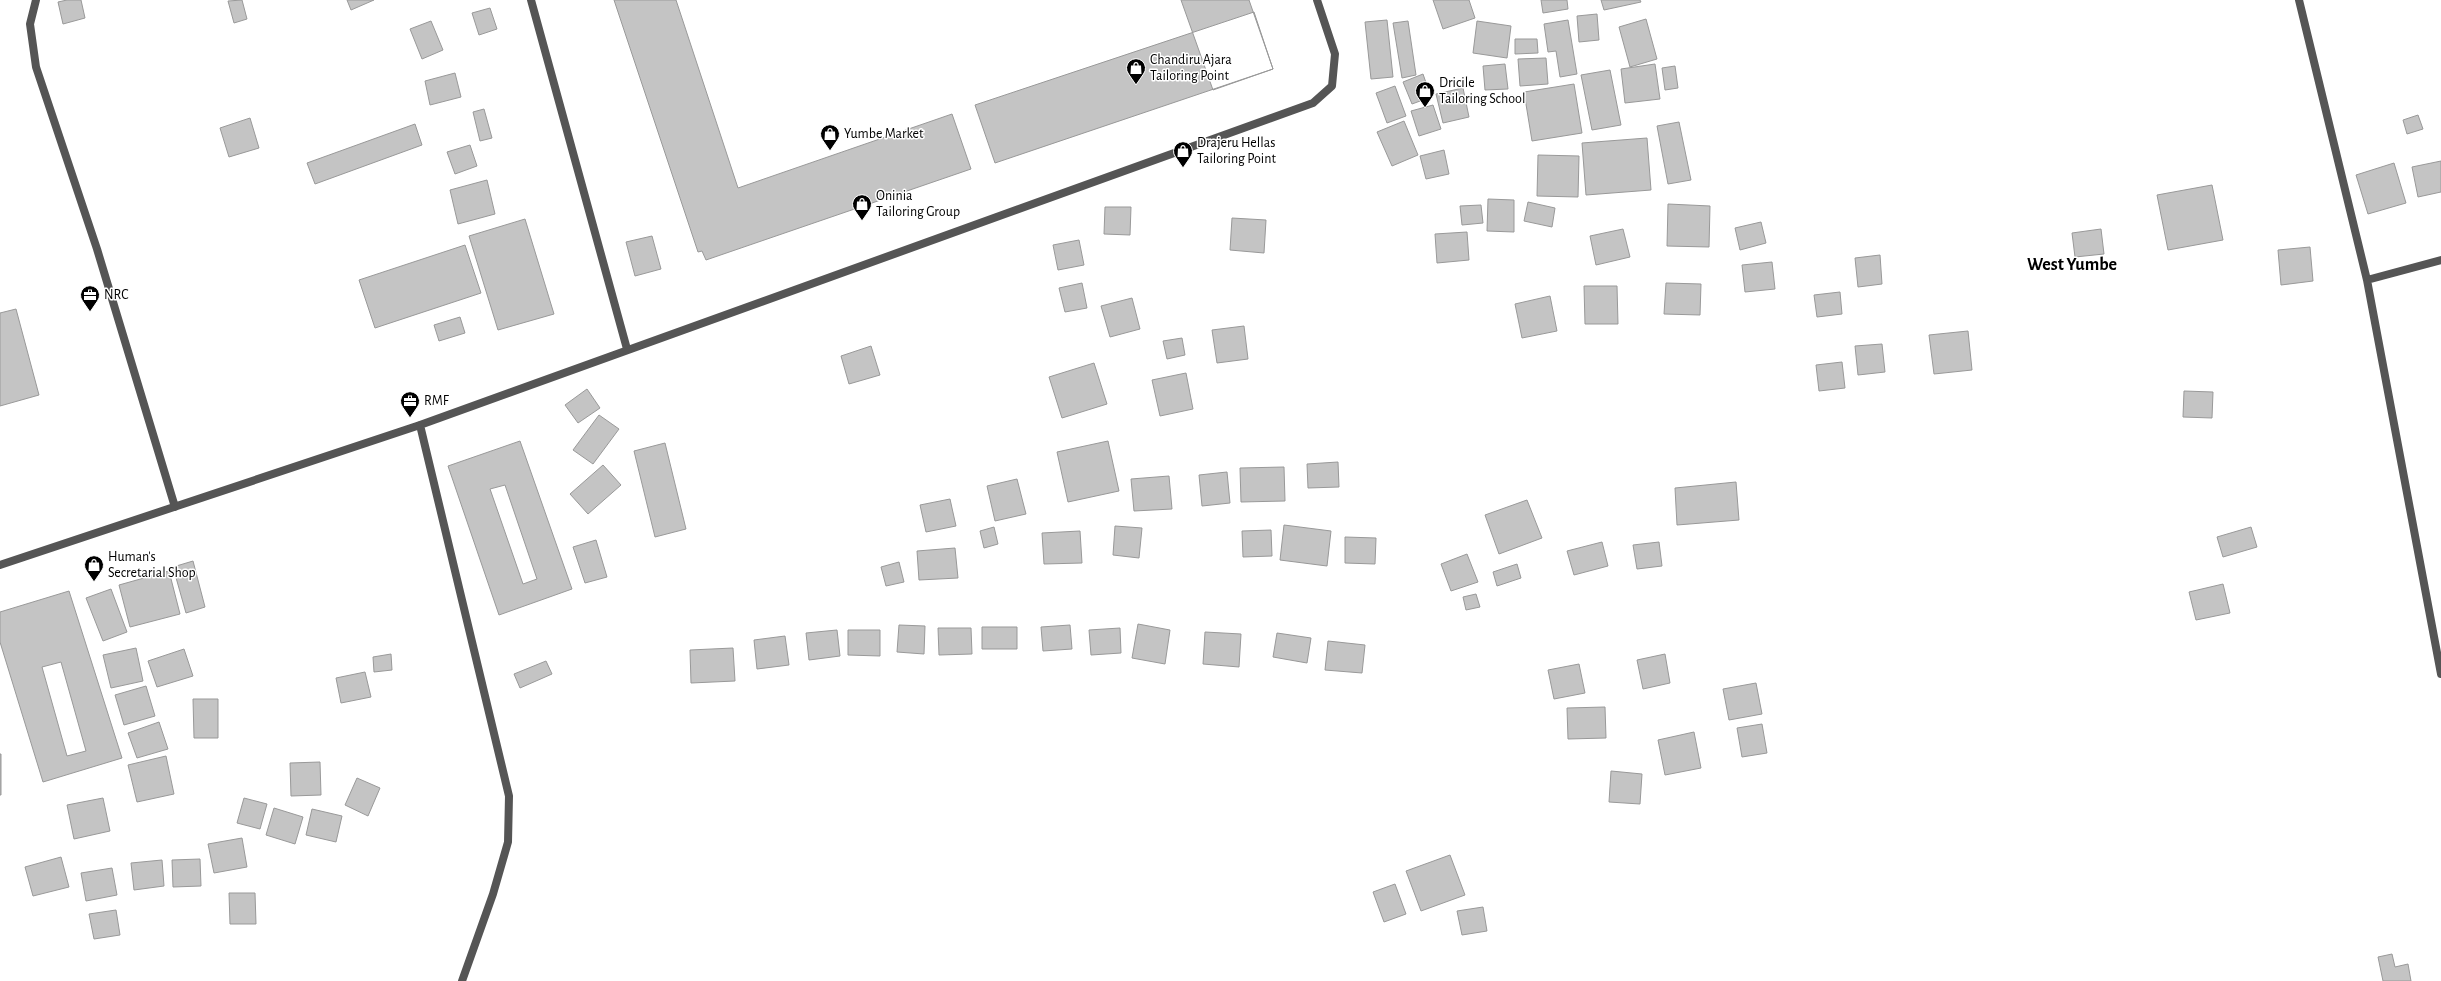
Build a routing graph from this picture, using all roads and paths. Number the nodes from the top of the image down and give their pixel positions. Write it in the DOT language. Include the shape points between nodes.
graph roads {
  1 [pos="36,0"];
  2 [pos="531,0"];
  3 [pos="1317,0"];
  4 [pos="2299,0"];
  5 [pos="2441,260"];
  6 [pos="2367,280"];
  7 [pos="627,349"];
  8 [pos="420,425"];
  9 [pos="175,507"];
  10 [pos="0,565"];
  11 [pos="2441,674"];
  12 [pos="462,981"];
  1 -- 9 [label="street" via="30,24 36,67 96,249"];
  2 -- 7 [label="street"];
  3 -- 7 [label="street" via="1334,54 1332,86 1312,103"];
  4 -- 6 [label="street"];
  5 -- 6 [label="street"];
  6 -- 11 [label="street"];
  7 -- 8 [label="street"];
  8 -- 9 [label="street"];
  8 -- 12 [label="street" via="508,796 508,842 493,894"];
  9 -- 10 [label="street"];
}
